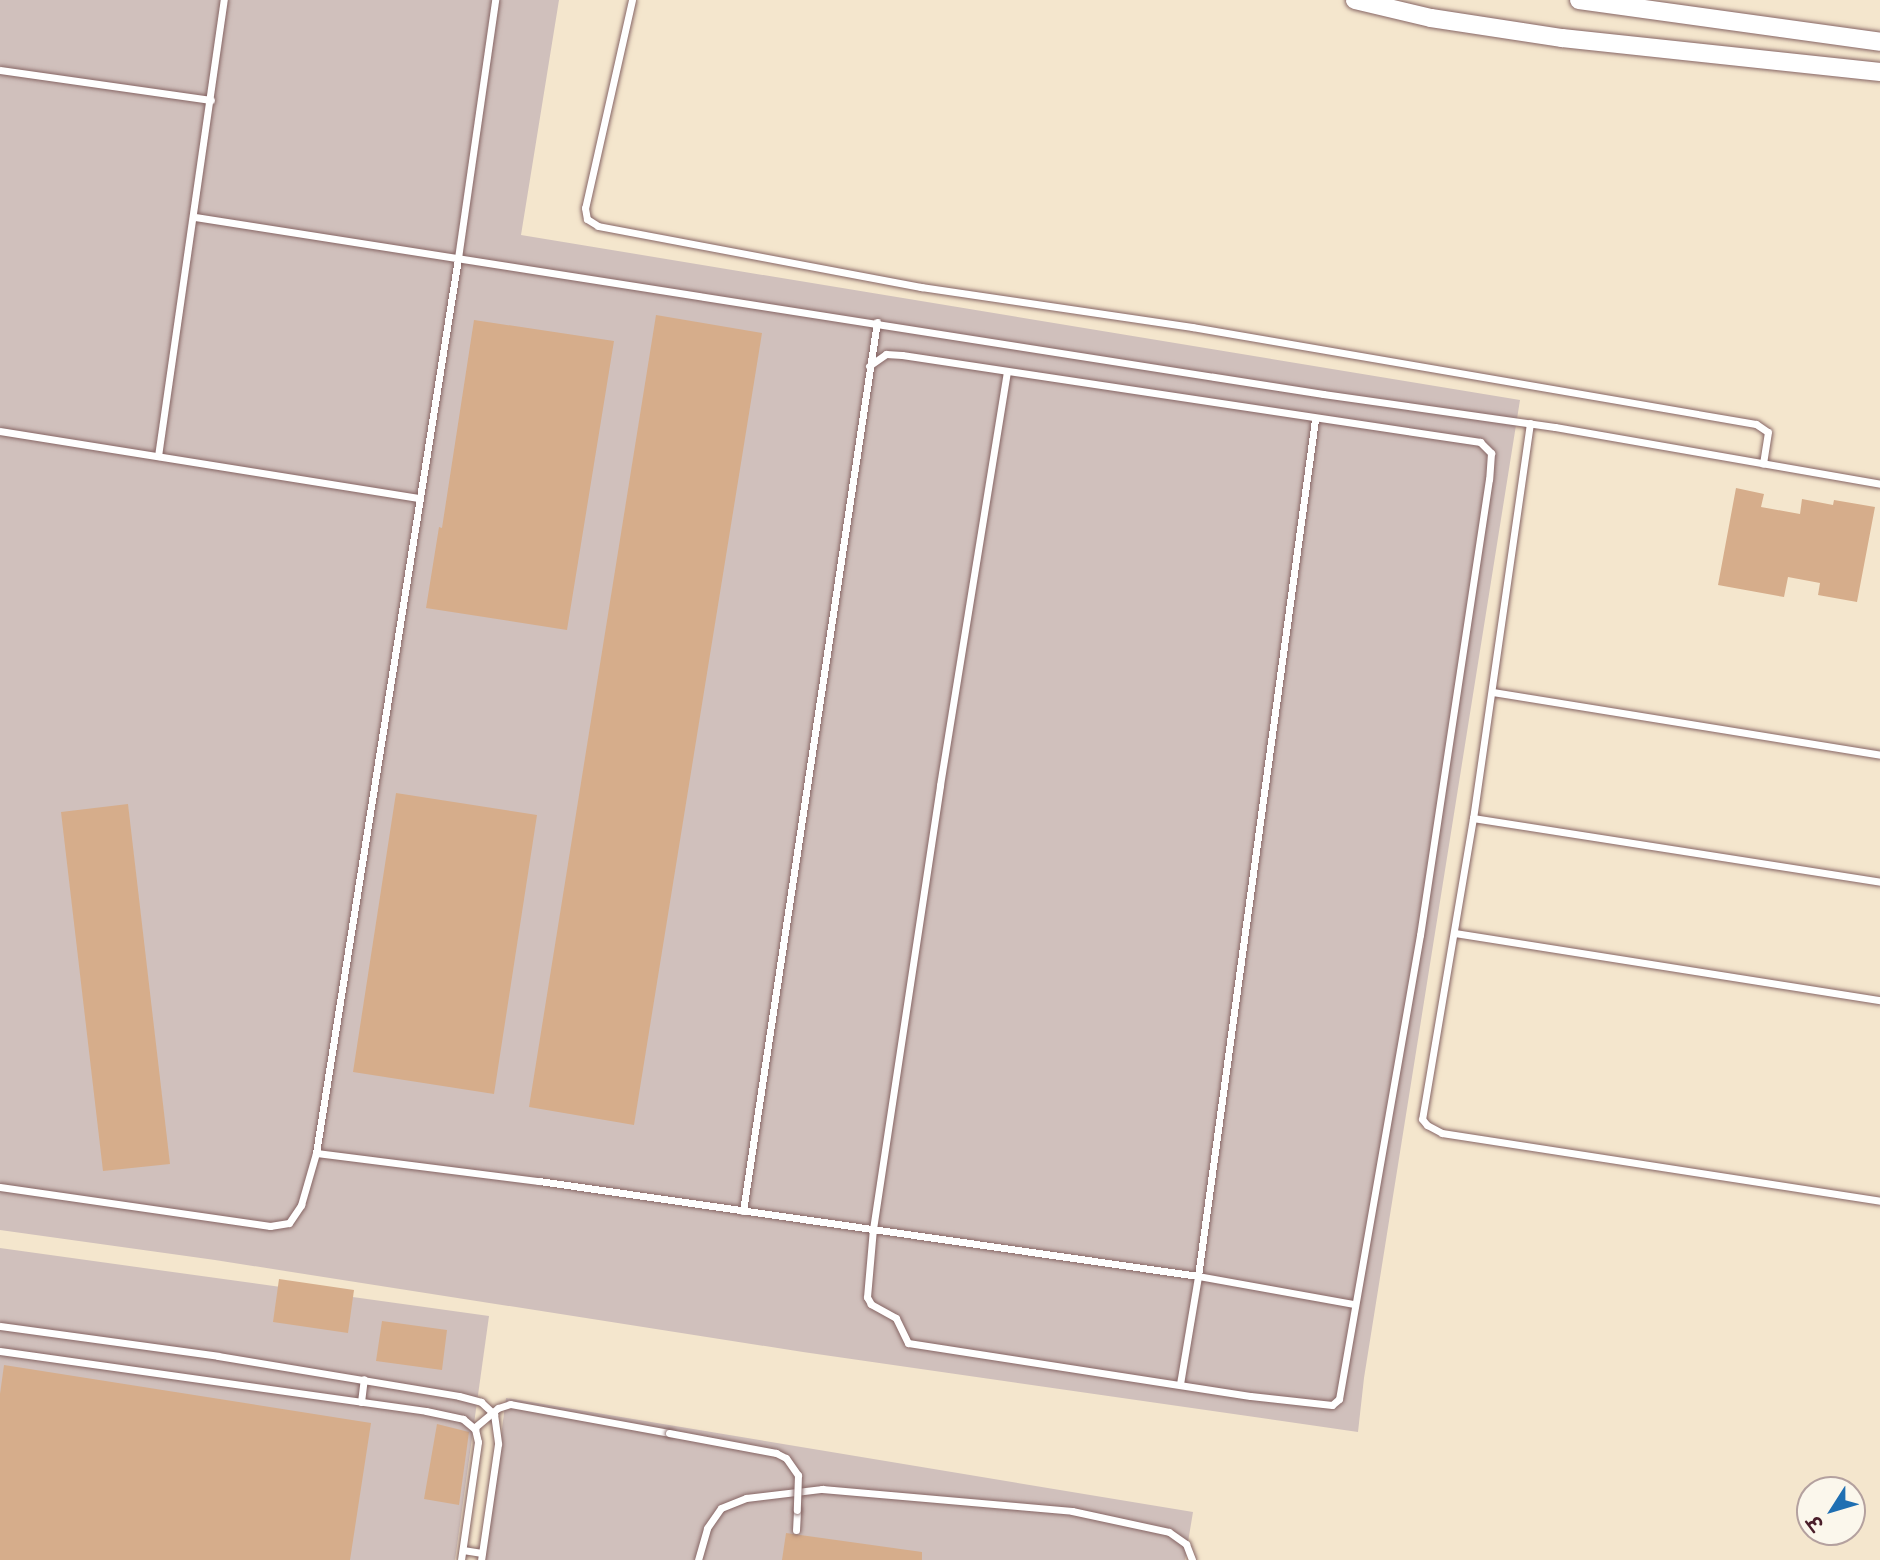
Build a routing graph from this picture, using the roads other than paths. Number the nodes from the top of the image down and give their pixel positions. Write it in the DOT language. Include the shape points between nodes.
graph roads {
  1 [pos="224,0"];
  2 [pos="495,0"];
  3 [pos="632,0"];
  4 [pos="1355,0"];
  5 [pos="1579,0"];
  6 [pos="1880,42"];
  7 [pos="0,70"];
  8 [pos="1880,72"];
  9 [pos="211,100"];
  10 [pos="195,217"];
  11 [pos="458,258"];
  12 [pos="877,322"];
  13 [pos="869,366"];
  14 [pos="1007,372"];
  15 [pos="1315,420"];
  16 [pos="1530,423"];
  17 [pos="0,431"];
  18 [pos="158,456"];
  19 [pos="1763,464"];
  20 [pos="1880,484"];
  21 [pos="420,498"];
  22 [pos="1493,692"];
  23 [pos="1880,755"];
  24 [pos="1473,818"];
  25 [pos="1880,882"];
  26 [pos="1455,933"];
  27 [pos="1880,1000"];
  28 [pos="316,1153"];
  29 [pos="0,1187"];
  30 [pos="1880,1201"];
  31 [pos="743,1210"];
  32 [pos="873,1229"];
  33 [pos="1198,1276"];
  34 [pos="1354,1304"];
  35 [pos="0,1326"];
  36 [pos="0,1351"];
  37 [pos="364,1380"];
  38 [pos="1180,1384"];
  39 [pos="361,1402"];
  40 [pos="492,1412"];
  41 [pos="474,1428"];
  42 [pos="796,1530"];
  43 [pos="463,1550"];
  44 [pos="482,1557"];
  45 [pos="461,1560"];
  46 [pos="698,1560"];
  47 [pos="1192,1560"];
  1 -- 9 [label="lane"];
  2 -- 11 [label="lane"];
  3 -- 19 [label="lane" via="585,208 587,219 598,226 921,286 1205,329 1756,424 1766,428 1768,436"];
  4 -- 8 [label="street" via="1431,18 1562,38"];
  5 -- 6 [label="street"];
  7 -- 9 [label="lane"];
  9 -- 10 [label="lane"];
  10 -- 11 [label="lane"];
  10 -- 18 [label="lane"];
  11 -- 12 [label="lane"];
  11 -- 21 [label="lane"];
  12 -- 13 [label="lane"];
  12 -- 16 [label="lane"];
  13 -- 14 [label="lane" via="880,356 891,354"];
  13 -- 31 [label="lane"];
  14 -- 15 [label="lane"];
  14 -- 32 [label="lane"];
  15 -- 33 [label="lane"];
  15 -- 34 [label="lane" via="1480,442 1489,449 1491,459 1420,935"];
  16 -- 19 [label="lane"];
  16 -- 22 [label="lane"];
  17 -- 18 [label="lane"];
  18 -- 21 [label="lane"];
  19 -- 20 [label="lane"];
  21 -- 28 [label="lane"];
  22 -- 23 [label="lane"];
  22 -- 24 [label="lane"];
  24 -- 25 [label="lane"];
  24 -- 26 [label="lane"];
  26 -- 27 [label="lane"];
  26 -- 30 [label="lane" via="1421,1112 1433,1129"];
  28 -- 29 [label="lane" via="294,1220 284,1226"];
  28 -- 31 [label="lane"];
  31 -- 32 [label="lane"];
  32 -- 33 [label="lane"];
  32 -- 38 [label="lane" via="867,1297 896,1318 907,1342"];
  33 -- 34 [label="lane"];
  33 -- 38 [label="lane"];
  34 -- 38 [label="lane" via="1339,1399 1334,1404"];
  35 -- 37 [label="lane"];
  36 -- 39 [label="lane"];
  37 -- 39 [label="lane"];
  37 -- 40 [label="lane" via="471,1398"];
  39 -- 41 [label="lane" via="453,1416"];
  40 -- 41 [label="lane"];
  40 -- 42 [label="lane, bridge" via="510,1404 776,1453 786,1458 798,1475"];
  40 -- 44 [label="lane" via="498,1444"];
  41 -- 43 [label="lane" via="478,1450"];
  43 -- 44 [label="lane"];
  43 -- 45 [label="lane"];
  46 -- 47 [label="lane" via="706,1528 721,1508 759,1496 822,1489 1072,1511 1169,1532 1185,1544"];
}
